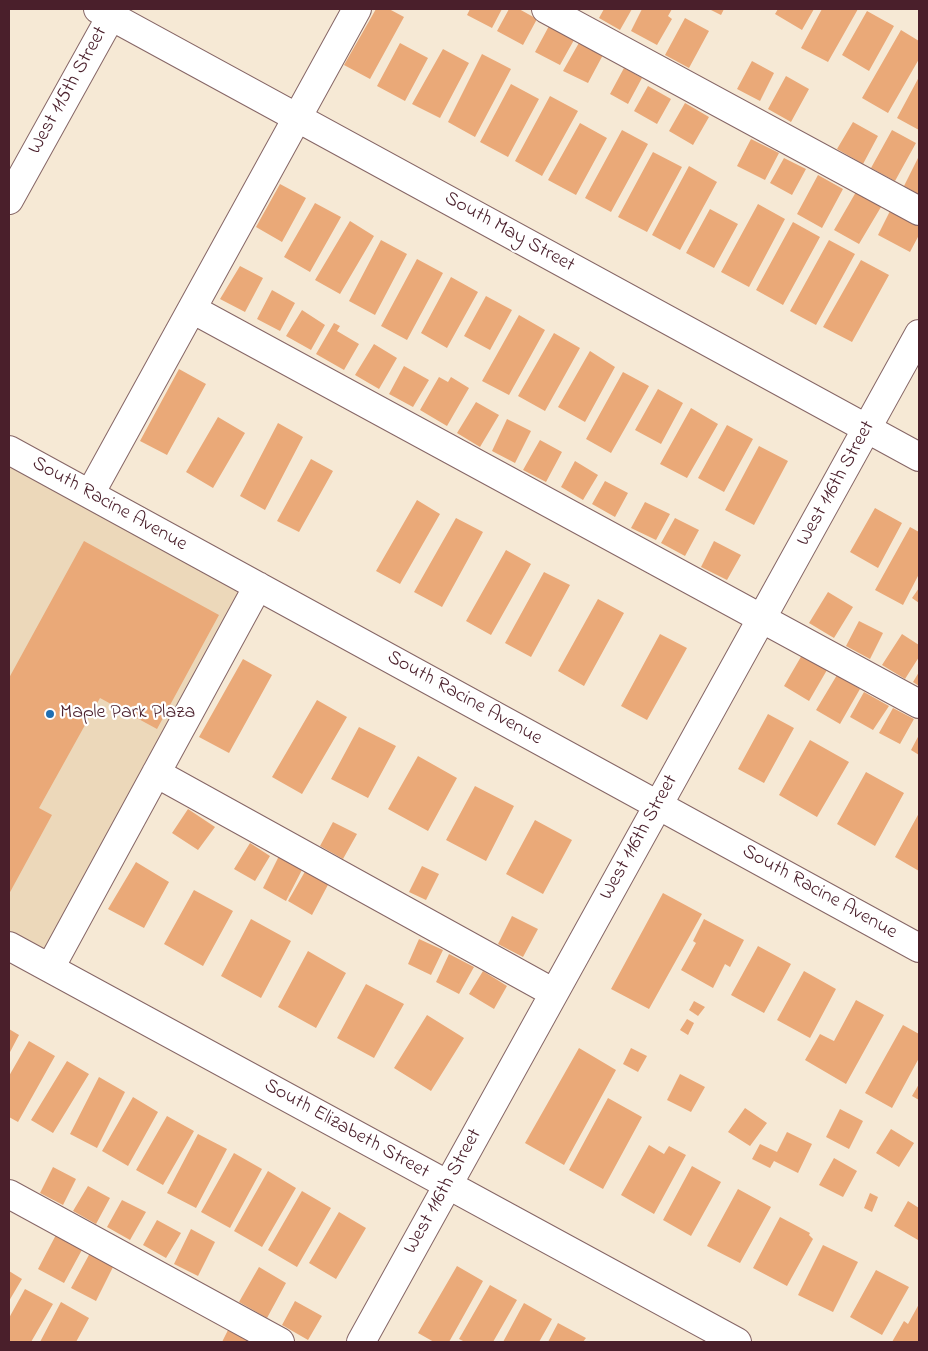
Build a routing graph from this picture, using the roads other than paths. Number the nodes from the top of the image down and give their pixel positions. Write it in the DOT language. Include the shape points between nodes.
graph roads {
  1 [pos="357,9"];
  2 [pos="546,9"];
  3 [pos="108,11"];
  4 [pos="298,118"];
  5 [pos="9,200"];
  6 [pos="919,212"];
  7 [pos="192,308"];
  8 [pos="919,334"];
  9 [pos="867,429"];
  10 [pos="9,450"];
  11 [pos="919,457"];
  12 [pos="90,494"];
  13 [pos="258,586"];
  14 [pos="762,619"];
  15 [pos="919,704"];
  16 [pos="156,773"];
  17 [pos="658,806"];
  18 [pos="9,946"];
  19 [pos="919,948"];
  20 [pos="50,968"];
  21 [pos="554,993"];
  22 [pos="448,1185"];
  23 [pos="9,1194"];
  24 [pos="280,1342"];
  25 [pos="361,1342"];
  26 [pos="737,1342"];
  1 -- 4 [label="street"];
  2 -- 6 [label="street"];
  3 -- 4 [label="street, South May Street"];
  3 -- 5 [label="street, West 115th Street"];
  4 -- 7 [label="street"];
  4 -- 9 [label="street, South May Street"];
  7 -- 12 [label="street"];
  7 -- 14 [label="street"];
  8 -- 9 [label="street, West 116th Street"];
  9 -- 11 [label="street, South May Street"];
  9 -- 14 [label="street, West 116th Street"];
  10 -- 12 [label="street, South Racine Avenue"];
  12 -- 13 [label="street, South Racine Avenue"];
  13 -- 16 [label="street"];
  13 -- 17 [label="street, South Racine Avenue"];
  14 -- 15 [label="street"];
  14 -- 17 [label="street, West 116th Street"];
  16 -- 20 [label="street"];
  16 -- 21 [label="street"];
  17 -- 19 [label="street, South Racine Avenue"];
  17 -- 21 [label="street, West 116th Street"];
  18 -- 20 [label="street, South Elizabeth Street"];
  20 -- 22 [label="street, South Elizabeth Street"];
  21 -- 22 [label="street, West 116th Street"];
  22 -- 25 [label="street, West 116th Street"];
  22 -- 26 [label="street, South Elizabeth Street"];
  23 -- 24 [label="street"];
}
